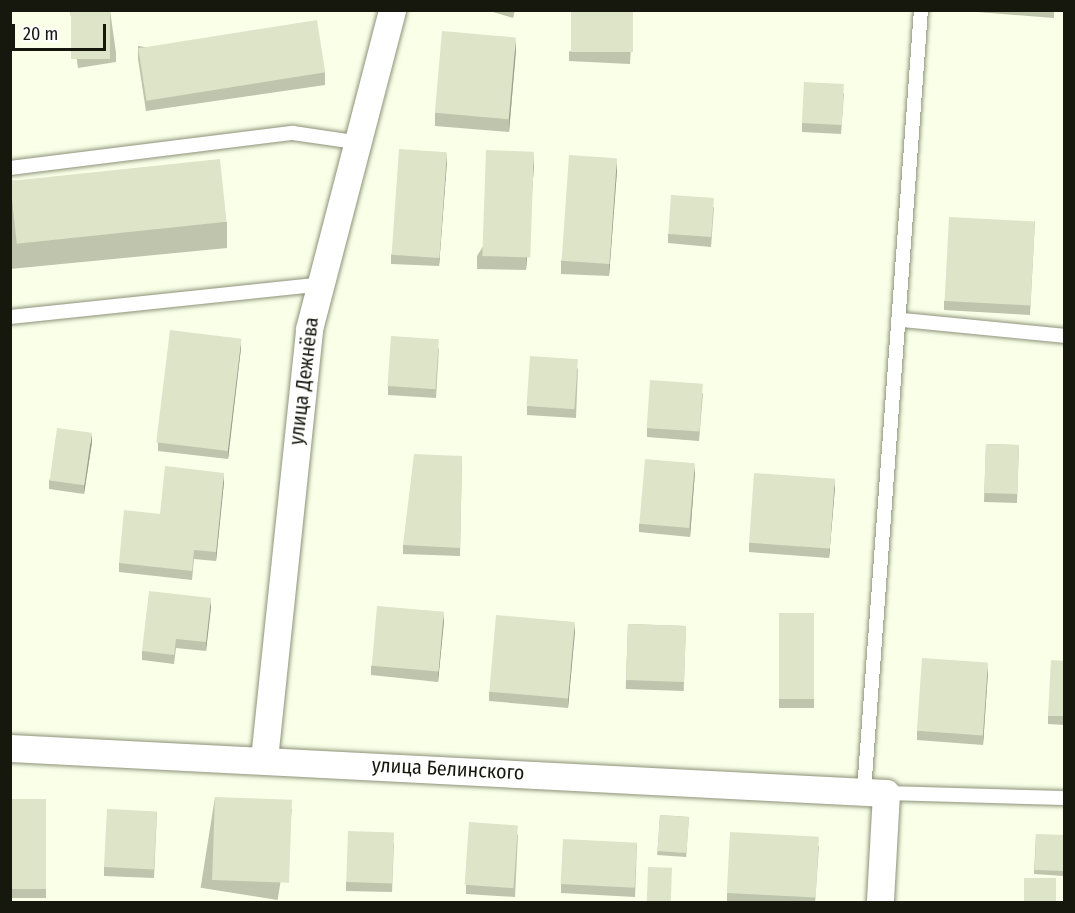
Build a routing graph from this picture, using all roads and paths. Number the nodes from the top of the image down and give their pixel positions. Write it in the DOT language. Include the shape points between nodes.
graph roads {
  1 [pos="392,10"];
  2 [pos="921,10"];
  3 [pos="355,142"];
  4 [pos="10,168"];
  5 [pos="317,285"];
  6 [pos="10,317"];
  7 [pos="902,320"];
  8 [pos="1065,336"];
  9 [pos="10,748"];
  10 [pos="264,759"];
  11 [pos="875,792"];
  12 [pos="1065,798"];
  13 [pos="880,903"];
  1 -- 3 [label="street, улица Дежнёва"];
  2 -- 7 [label="lane"];
  3 -- 4 [label="lane" via="293,134"];
  3 -- 5 [label="street, улица Дежнёва"];
  5 -- 6 [label="lane"];
  5 -- 10 [label="street, улица Дежнёва"];
  7 -- 8 [label="lane"];
  7 -- 11 [label="lane"];
  9 -- 10 [label="street, улица Белинского"];
  10 -- 11 [label="street, улица Белинского"];
  11 -- 12 [label="lane"];
  11 -- 13 [label="street"];
}
